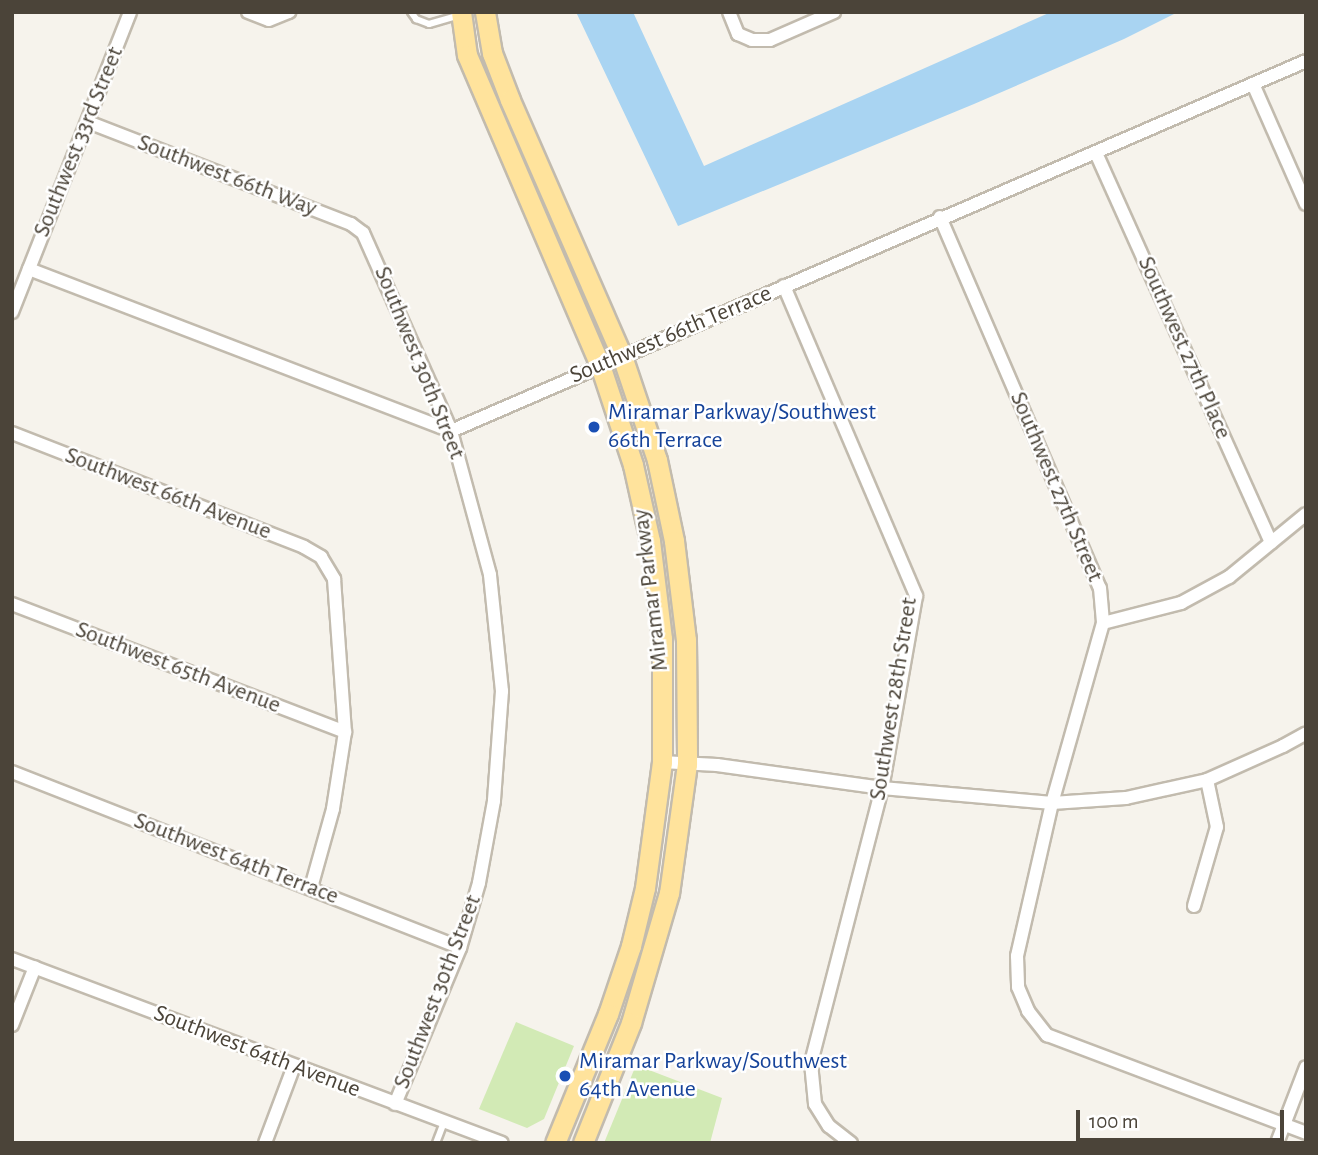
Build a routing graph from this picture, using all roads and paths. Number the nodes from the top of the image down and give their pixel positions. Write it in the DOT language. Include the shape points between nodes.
graph roads {
  1 [pos="130,12"];
  2 [pos="248,12"];
  3 [pos="289,12"];
  4 [pos="411,12"];
  5 [pos="485,12"];
  6 [pos="729,12"];
  7 [pos="834,12"];
  8 [pos="461,13"];
  9 [pos="1306,61"];
  10 [pos="1253,84"];
  11 [pos="88,122"];
  12 [pos="1096,153"];
  13 [pos="1306,204"];
  14 [pos="940,217"];
  15 [pos="363,233"];
  16 [pos="29,269"];
  17 [pos="784,286"];
  18 [pos="12,312"];
  19 [pos="622,356"];
  20 [pos="600,365"];
  21 [pos="452,430"];
  22 [pos="12,433"];
  23 [pos="1306,514"];
  24 [pos="1271,542"];
  25 [pos="12,604"];
  26 [pos="1103,623"];
  27 [pos="345,732"];
  28 [pos="1306,733"];
  29 [pos="662,762"];
  30 [pos="687,764"];
  31 [pos="12,772"];
  32 [pos="1207,780"];
  33 [pos="882,788"];
  34 [pos="1052,803"];
  35 [pos="311,888"];
  36 [pos="1194,906"];
  37 [pos="460,948"];
  38 [pos="12,959"];
  39 [pos="35,967"];
  40 [pos="12,1025"];
  41 [pos="294,1066"];
  42 [pos="1306,1067"];
  43 [pos="395,1104"];
  44 [pos="444,1122"];
  45 [pos="1284,1125"];
  46 [pos="1306,1133"];
  47 [pos="265,1143"];
  48 [pos="436,1143"];
  49 [pos="502,1143"];
  50 [pos="555,1143"];
  51 [pos="583,1143"];
  52 [pos="851,1143"];
  53 [pos="1277,1143"];
  1 -- 11 [label="street, Southwest 33rd Street"];
  2 -- 3 [label="street" via="268,20"];
  4 -- 8 [label="lane" via="429,24"];
  5 -- 19 [label="main road, Miramar Parkway" via="492,53 510,100"];
  6 -- 7 [label="street" via="738,34 752,40 770,40"];
  8 -- 20 [label="main road, Miramar Parkway" via="467,55"];
  9 -- 10 [label="street, Southwest 66th Terrace"];
  10 -- 12 [label="street, Southwest 66th Terrace"];
  10 -- 13 [label="street"];
  11 -- 15 [label="street, Southwest 66th Way" via="351,224"];
  11 -- 16 [label="street, Southwest 33rd Street"];
  12 -- 14 [label="street, Southwest 66th Terrace"];
  12 -- 24 [label="street, Southwest 27th Place"];
  14 -- 17 [label="street, Southwest 66th Terrace"];
  14 -- 26 [label="street, Southwest 27th Street" via="1100,587"];
  15 -- 21 [label="street, Southwest 30th Street"];
  16 -- 18 [label="street, Southwest 33rd Street"];
  16 -- 21 [label="street"];
  17 -- 19 [label="street, Southwest 66th Terrace"];
  17 -- 33 [label="street, Southwest 28th Street" via="916,596"];
  19 -- 20 [label="street, Southwest 66th Terrace"];
  19 -- 30 [label="main road, Miramar Parkway" via="657,460 674,541 686,640"];
  20 -- 21 [label="street, Southwest 66th Terrace"];
  20 -- 29 [label="main road, Miramar Parkway" via="633,465 650,541 662,639"];
  21 -- 37 [label="street, Southwest 30th Street" via="490,575 502,691 494,801 480,883"];
  22 -- 27 [label="street, Southwest 66th Avenue" via="304,547 321,558 334,579"];
  23 -- 24 [label="street"];
  24 -- 26 [label="street" via="1229,577 1181,603"];
  25 -- 27 [label="street, Southwest 65th Avenue"];
  26 -- 34 [label="street, Southwest 27th Street"];
  27 -- 35 [label="street" via="332,809"];
  28 -- 32 [label="street"];
  29 -- 30 [label="street"];
  29 -- 50 [label="main road, Miramar Parkway" via="645,888 631,946"];
  30 -- 33 [label="street"];
  30 -- 51 [label="main road, Miramar Parkway" via="668,894 653,952 631,1023"];
  31 -- 35 [label="street, Southwest 64th Terrace"];
  32 -- 34 [label="street" via="1126,798"];
  32 -- 36 [label="street" via="1217,827"];
  33 -- 34 [label="street"];
  33 -- 52 [label="street, Southwest 28th Street" via="811,1063 815,1104 829,1126"];
  34 -- 45 [label="street, Southwest 27th Street" via="1017,956 1017,987 1028,1011 1047,1035"];
  35 -- 37 [label="street, Southwest 64th Terrace"];
  37 -- 43 [label="street, Southwest 30th Street"];
  38 -- 39 [label="street, Southwest 64th Avenue"];
  39 -- 40 [label="street"];
  39 -- 41 [label="street, Southwest 64th Avenue"];
  41 -- 43 [label="street, Southwest 64th Avenue"];
  41 -- 47 [label="street"];
  42 -- 45 [label="street"];
  43 -- 44 [label="street, Southwest 64th Avenue"];
  44 -- 48 [label="lane"];
  44 -- 49 [label="street, Southwest 64th Avenue"];
  45 -- 46 [label="street"];
  45 -- 53 [label="street"];
}
